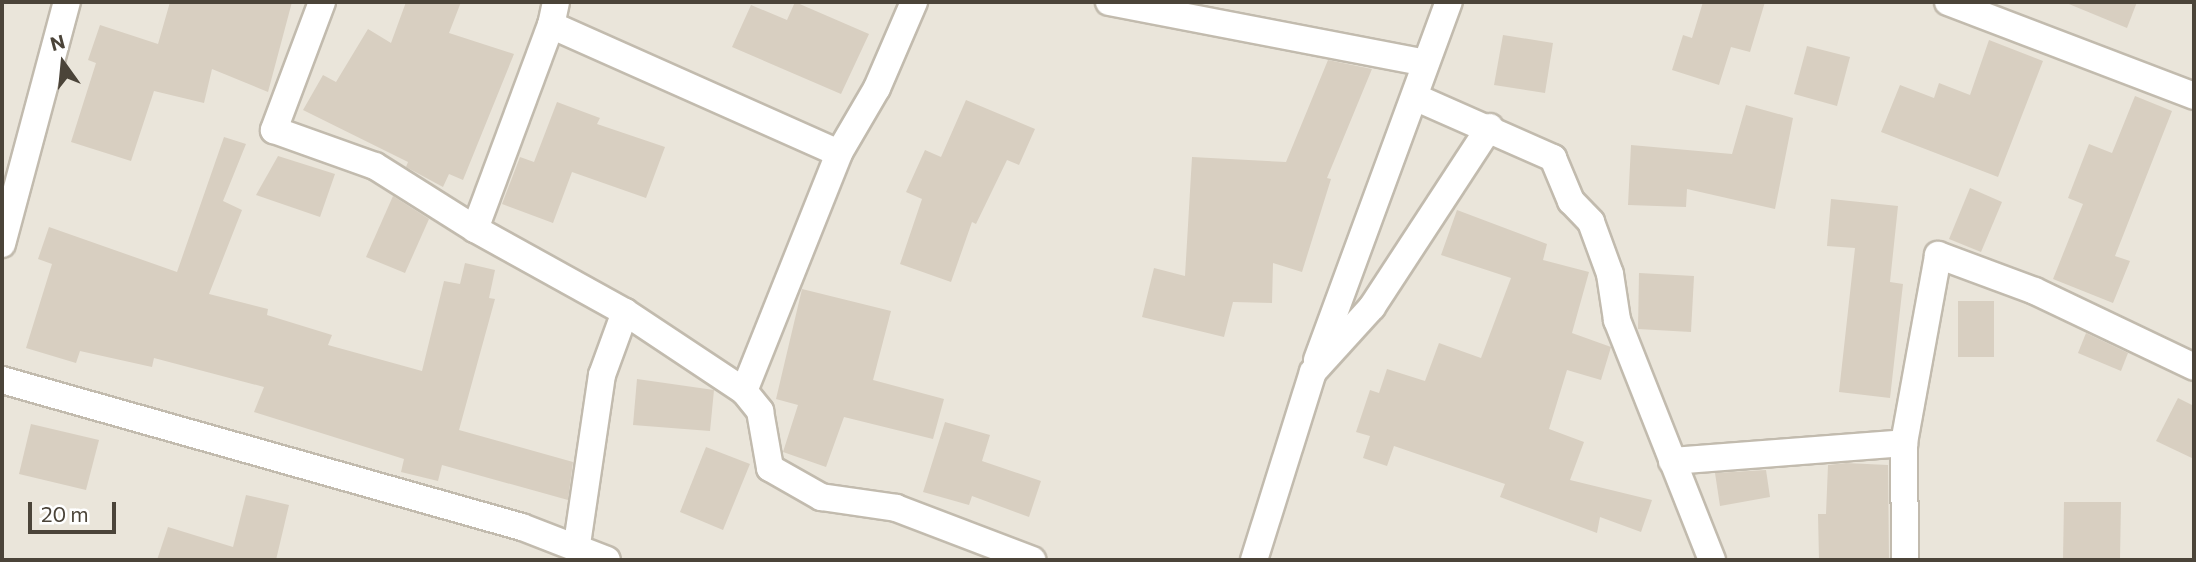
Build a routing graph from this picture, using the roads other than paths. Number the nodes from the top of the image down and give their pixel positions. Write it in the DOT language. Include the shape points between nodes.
graph roads {
  1 [pos="67,2"];
  2 [pos="322,2"];
  3 [pos="914,2"];
  4 [pos="1109,2"];
  5 [pos="1450,2"];
  6 [pos="1948,2"];
  7 [pos="554,14"];
  8 [pos="1425,63"];
  9 [pos="2194,96"];
  10 [pos="1417,98"];
  11 [pos="1490,127"];
  12 [pos="839,153"];
  13 [pos="475,229"];
  14 [pos="2,244"];
  15 [pos="625,312"];
  16 [pos="2194,367"];
  17 [pos="1313,372"];
  18 [pos="2,380"];
  19 [pos="744,391"];
  20 [pos="1904,443"];
  21 [pos="1672,461"];
  22 [pos="577,544"];
  23 [pos="607,560"];
  24 [pos="1032,560"];
  25 [pos="1255,560"];
  26 [pos="1712,560"];
  27 [pos="1905,560"];
  1 -- 14 [label="street"];
  2 -- 13 [label="street" via="274,130 375,166"];
  3 -- 12 [label="street" via="877,88"];
  4 -- 8 [label="street"];
  5 -- 8 [label="street"];
  6 -- 9 [label="street"];
  7 -- 12 [label="street"];
  7 -- 13 [label="street"];
  8 -- 10 [label="street"];
  10 -- 11 [label="street"];
  10 -- 17 [label="street" via="1403,122"];
  11 -- 17 [label="street" via="1372,307"];
  11 -- 21 [label="street" via="1553,158 1571,201 1591,222 1610,274 1616,320"];
  12 -- 19 [label="street"];
  13 -- 15 [label="street"];
  15 -- 19 [label="street"];
  15 -- 22 [label="street" via="602,374"];
  16 -- 20 [label="street" via="2035,290 1938,255"];
  17 -- 25 [label="street"];
  18 -- 22 [label="street"];
  19 -- 24 [label="street" via="760,411 770,468 821,497 896,508"];
  20 -- 21 [label="street"];
  20 -- 27 [label="street"];
  21 -- 26 [label="street"];
  22 -- 23 [label="street"];
}
